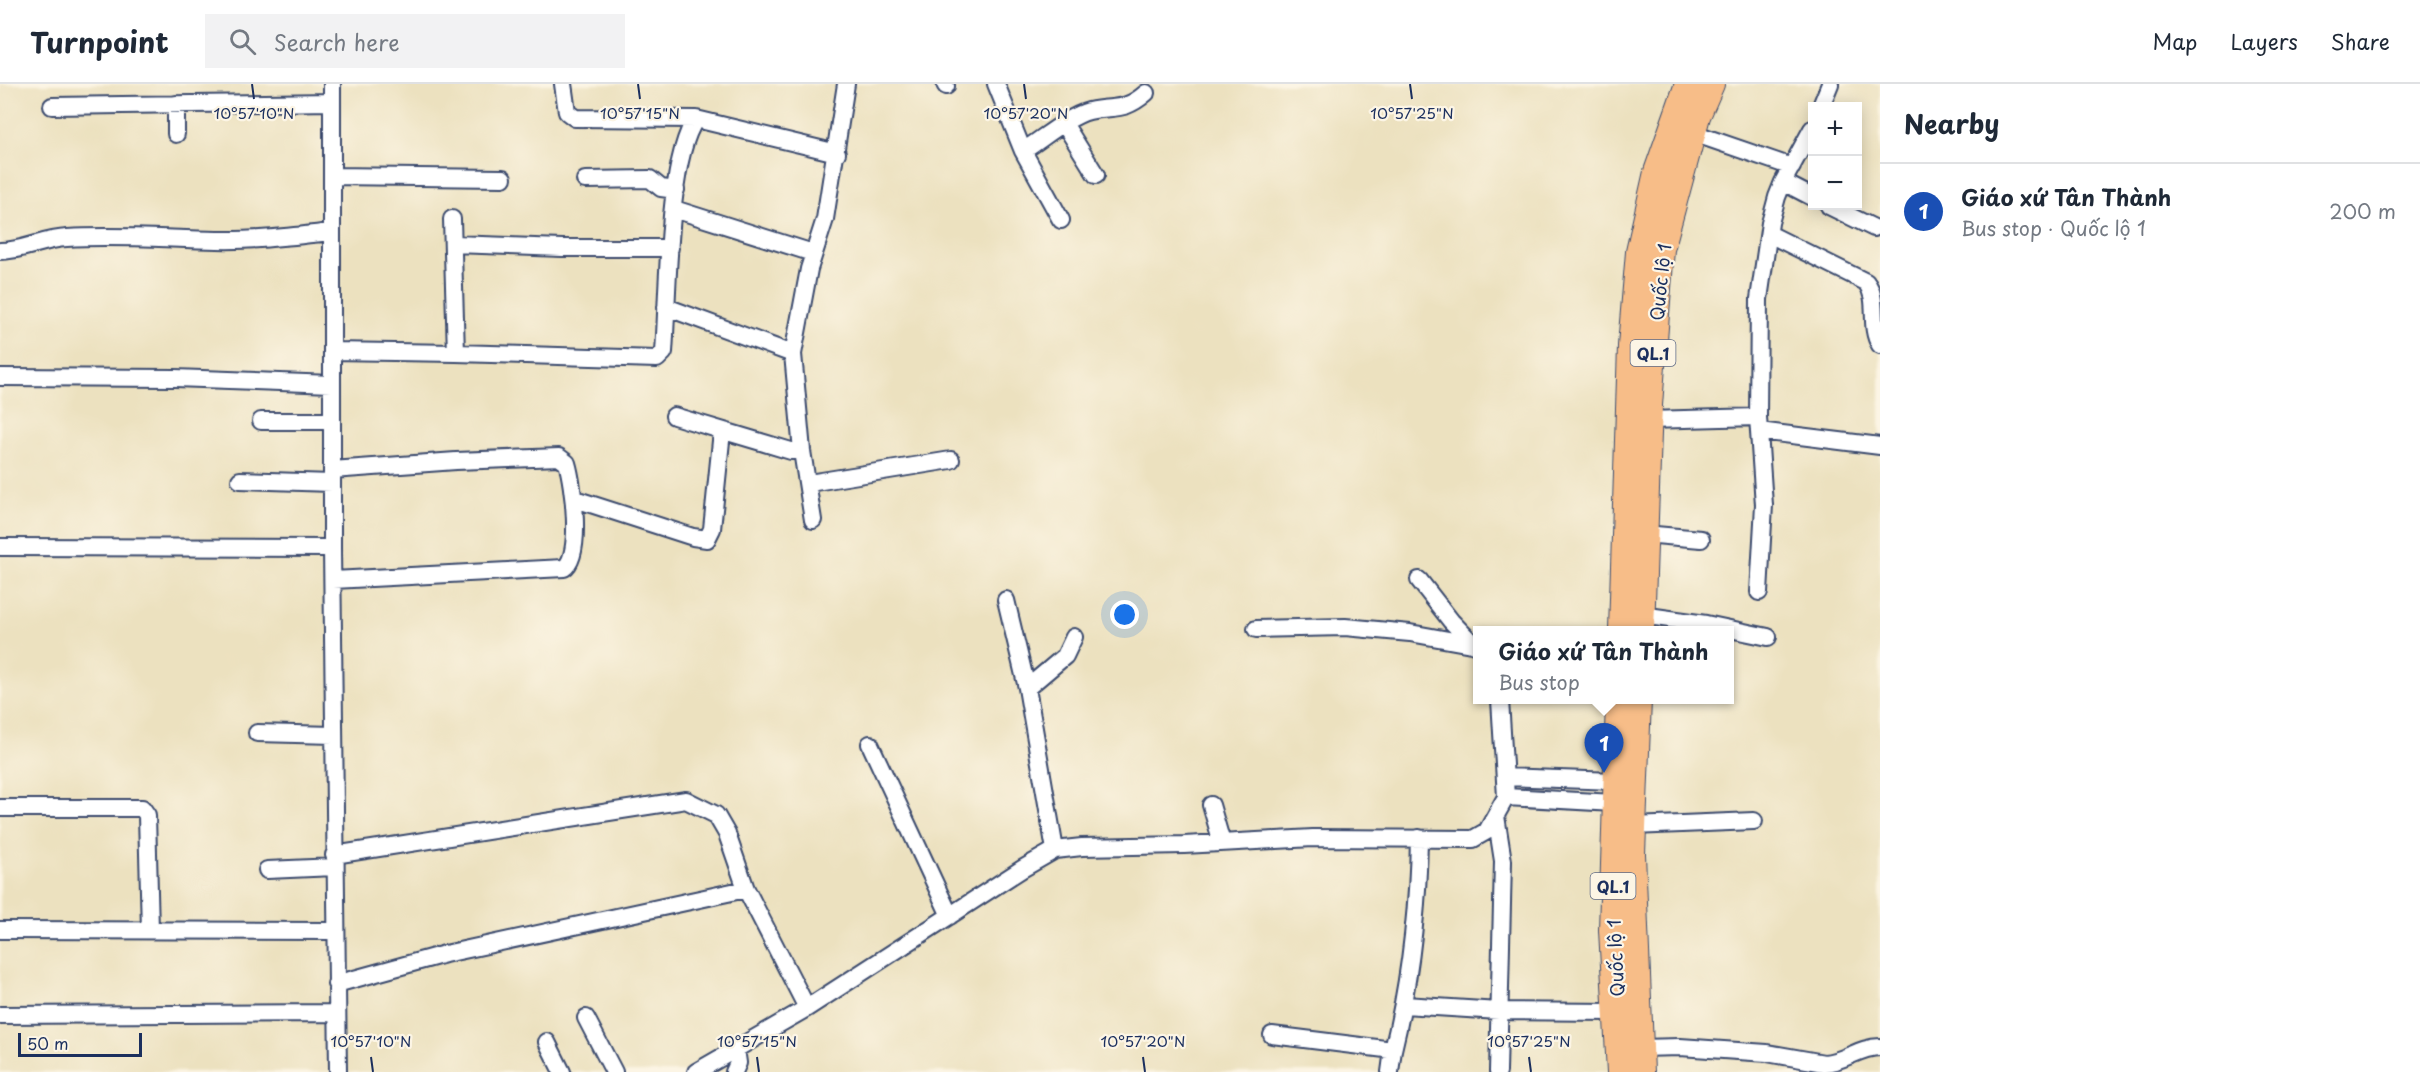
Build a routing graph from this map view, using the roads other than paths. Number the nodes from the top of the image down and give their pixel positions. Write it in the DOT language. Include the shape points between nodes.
graph roads {
  1 [pos="332,84"];
  2 [pos="563,84"];
  3 [pos="846,84"];
  4 [pos="996,84"];
  5 [pos="1688,84"];
  6 [pos="1711,84"];
  7 [pos="1830,84"];
  8 [pos="1146,93"];
  9 [pos="332,102"];
  10 [pos="1823,102"];
  11 [pos="176,104"];
  12 [pos="52,106"];
  13 [pos="696,119"];
  14 [pos="1065,125"];
  15 [pos="1693,133"];
  16 [pos="176,134"];
  17 [pos="1808,136"];
  18 [pos="1023,151"];
  19 [pos="837,153"];
  20 [pos="1096,175"];
  21 [pos="1787,175"];
  22 [pos="332,176"];
  23 [pos="502,178"];
  24 [pos="585,180"];
  25 [pos="676,190"];
  26 [pos="1808,193"];
  27 [pos="674,208"];
  28 [pos="1837,210"];
  29 [pos="452,219"];
  30 [pos="1061,220"];
  31 [pos="1874,228"];
  32 [pos="332,232"];
  33 [pos="1769,234"];
  34 [pos="454,244"];
  35 [pos="670,248"];
  36 [pos="0,251"];
  37 [pos="813,253"];
  38 [pos="666,307"];
  39 [pos="1880,345"];
  40 [pos="332,351"];
  41 [pos="456,352"];
  42 [pos="793,354"];
  43 [pos="0,377"];
  44 [pos="332,384"];
  45 [pos="674,416"];
  46 [pos="1648,420"];
  47 [pos="261,421"];
  48 [pos="332,421"];
  49 [pos="1759,424"];
  50 [pos="722,431"];
  51 [pos="1880,446"];
  52 [pos="802,451"];
  53 [pos="951,460"];
  54 [pos="332,476"];
  55 [pos="240,480"];
  56 [pos="809,483"];
  57 [pos="575,499"];
  58 [pos="813,520"];
  59 [pos="1644,534"];
  60 [pos="1701,539"];
  61 [pos="0,547"];
  62 [pos="332,548"];
  63 [pos="333,580"];
  64 [pos="1419,580"];
  65 [pos="1759,592"];
  66 [pos="1006,600"];
  67 [pos="1635,625"];
  68 [pos="1716,626"];
  69 [pos="1256,629"];
  70 [pos="1734,630"];
  71 [pos="1074,637"];
  72 [pos="1768,637"];
  73 [pos="1473,644"];
  74 [pos="1473,645"];
  75 [pos="1027,688"];
  76 [pos="1500,704"];
  77 [pos="1619,704"];
  78 [pos="1638,704"];
  79 [pos="257,733"];
  80 [pos="334,735"];
  81 [pos="870,744"];
  82 [pos="1505,777"];
  83 [pos="1615,792"];
  84 [pos="1506,797"];
  85 [pos="1211,805"];
  86 [pos="0,808"];
  87 [pos="1496,816"];
  88 [pos="1754,821"];
  89 [pos="1633,826"];
  90 [pos="1419,838"];
  91 [pos="1222,843"];
  92 [pos="1055,850"];
  93 [pos="335,861"];
  94 [pos="267,870"];
  95 [pos="746,889"];
  96 [pos="950,916"];
  97 [pos="0,930"];
  98 [pos="150,930"];
  99 [pos="336,931"];
  100 [pos="336,984"];
  101 [pos="1404,1005"];
  102 [pos="807,1008"];
  103 [pos="1499,1011"];
  104 [pos="1617,1012"];
  105 [pos="337,1013"];
  106 [pos="0,1015"];
  107 [pos="586,1018"];
  108 [pos="1272,1035"];
  109 [pos="547,1042"];
  110 [pos="1880,1047"];
  111 [pos="736,1049"];
  112 [pos="1393,1050"];
  113 [pos="1640,1060"];
  114 [pos="338,1072"];
  115 [pos="562,1072"];
  116 [pos="614,1072"];
  117 [pos="696,1072"];
  118 [pos="734,1072"];
  119 [pos="1390,1072"];
  120 [pos="1498,1072"];
  121 [pos="1620,1072"];
  1 -- 9 [label="street"];
  2 -- 13 [label="street" via="567,112 575,118"];
  3 -- 19 [label="street"];
  4 -- 18 [label="street"];
  5 -- 67 [label="highway, Quốc lộ 1 / QL.1" via="1657,172 1639,252 1631,346"];
  6 -- 15 [label="highway, Quốc lộ 1 / QL.1"];
  7 -- 10 [label="street"];
  8 -- 14 [label="street" via="1129,106 1088,111"];
  9 -- 11 [label="street"];
  9 -- 22 [label="street"];
  11 -- 12 [label="street"];
  11 -- 16 [label="street"];
  13 -- 19 [label="street"];
  13 -- 25 [label="street" via="685,140"];
  14 -- 18 [label="street"];
  14 -- 20 [label="street"];
  15 -- 21 [label="street"];
  15 -- 46 [label="highway, Quốc lộ 1 / QL.1" via="1661,249"];
  17 -- 21 [label="street"];
  18 -- 30 [label="street"];
  19 -- 37 [label="street" via="825,219"];
  21 -- 26 [label="street"];
  21 -- 33 [label="street"];
  22 -- 23 [label="street"];
  22 -- 32 [label="street"];
  24 -- 25 [label="street" via="650,179 661,189"];
  25 -- 27 [label="street"];
  27 -- 35 [label="street"];
  27 -- 37 [label="street"];
  28 -- 31 [label="street"];
  29 -- 34 [label="street"];
  32 -- 36 [label="street" via="219,240 146,236 65,238"];
  32 -- 40 [label="street"];
  33 -- 39 [label="street" via="1866,282 1873,297"];
  33 -- 49 [label="street" via="1759,299"];
  34 -- 35 [label="street"];
  34 -- 41 [label="street"];
  35 -- 38 [label="street"];
  37 -- 42 [label="street"];
  38 -- 41 [label="street" via="664,352 657,359"];
  38 -- 42 [label="street"];
  40 -- 41 [label="street"];
  40 -- 44 [label="street"];
  42 -- 52 [label="street"];
  43 -- 44 [label="street"];
  44 -- 48 [label="street"];
  45 -- 50 [label="street"];
  46 -- 49 [label="street"];
  46 -- 59 [label="highway, Quốc lộ 1 / QL.1"];
  47 -- 48 [label="street"];
  48 -- 54 [label="street"];
  49 -- 51 [label="street"];
  49 -- 65 [label="street" via="1764,505"];
  50 -- 52 [label="street"];
  50 -- 57 [label="street" via="712,529 707,539"];
  52 -- 56 [label="street"];
  53 -- 56 [label="street"];
  54 -- 55 [label="street"];
  54 -- 57 [label="street" via="456,460 559,457 567,463"];
  54 -- 62 [label="street"];
  56 -- 58 [label="street"];
  57 -- 63 [label="street" via="573,555 564,568"];
  59 -- 60 [label="street"];
  59 -- 67 [label="highway, Quốc lộ 1 / QL.1"];
  61 -- 62 [label="street"];
  62 -- 63 [label="street"];
  63 -- 80 [label="street"];
  64 -- 73 [label="street"];
  66 -- 75 [label="street"];
  67 -- 68 [label="street"];
  69 -- 74 [label="street" via="1346,627"];
  70 -- 72 [label="street"];
  71 -- 75 [label="street" via="1065,656"];
  75 -- 92 [label="street"];
  76 -- 82 [label="street"];
  77 -- 83 [label="highway, Quốc lộ 1 / QL.1"];
  78 -- 89 [label="highway, Quốc lộ 1 / QL.1"];
  79 -- 80 [label="street"];
  80 -- 93 [label="street"];
  81 -- 96 [label="street"];
  82 -- 83 [label="street"];
  82 -- 84 [label="street"];
  83 -- 84 [label="street"];
  83 -- 104 [label="highway, Quốc lộ 1 / QL.1" via="1612,930"];
  84 -- 87 [label="street"];
  85 -- 91 [label="street"];
  86 -- 98 [label="street" via="142,808 147,815"];
  87 -- 90 [label="street" via="1487,831 1473,839"];
  87 -- 103 [label="street" via="1503,861"];
  88 -- 89 [label="street"];
  89 -- 113 [label="highway, Quốc lộ 1 / QL.1"];
  90 -- 91 [label="street"];
  90 -- 101 [label="street" via="1416,918"];
  91 -- 92 [label="street"];
  92 -- 96 [label="street"];
  93 -- 94 [label="street"];
  93 -- 95 [label="street" via="686,800 716,815 727,834"];
  93 -- 99 [label="street"];
  95 -- 100 [label="street" via="446,954"];
  95 -- 102 [label="street"];
  96 -- 102 [label="street"];
  97 -- 98 [label="street"];
  98 -- 99 [label="street"];
  99 -- 100 [label="street"];
  100 -- 105 [label="street"];
  101 -- 103 [label="street"];
  101 -- 112 [label="street"];
  102 -- 111 [label="street"];
  103 -- 104 [label="street"];
  103 -- 120 [label="street"];
  104 -- 121 [label="highway, Quốc lộ 1 / QL.1"];
  105 -- 106 [label="street"];
  105 -- 114 [label="street"];
  107 -- 116 [label="street"];
  108 -- 112 [label="street"];
  109 -- 115 [label="street"];
  110 -- 113 [label="street" via="1833,1063 1767,1053 1680,1047"];
  111 -- 117 [label="street"];
  111 -- 118 [label="street" via="738,1063"];
  112 -- 119 [label="street"];
}
